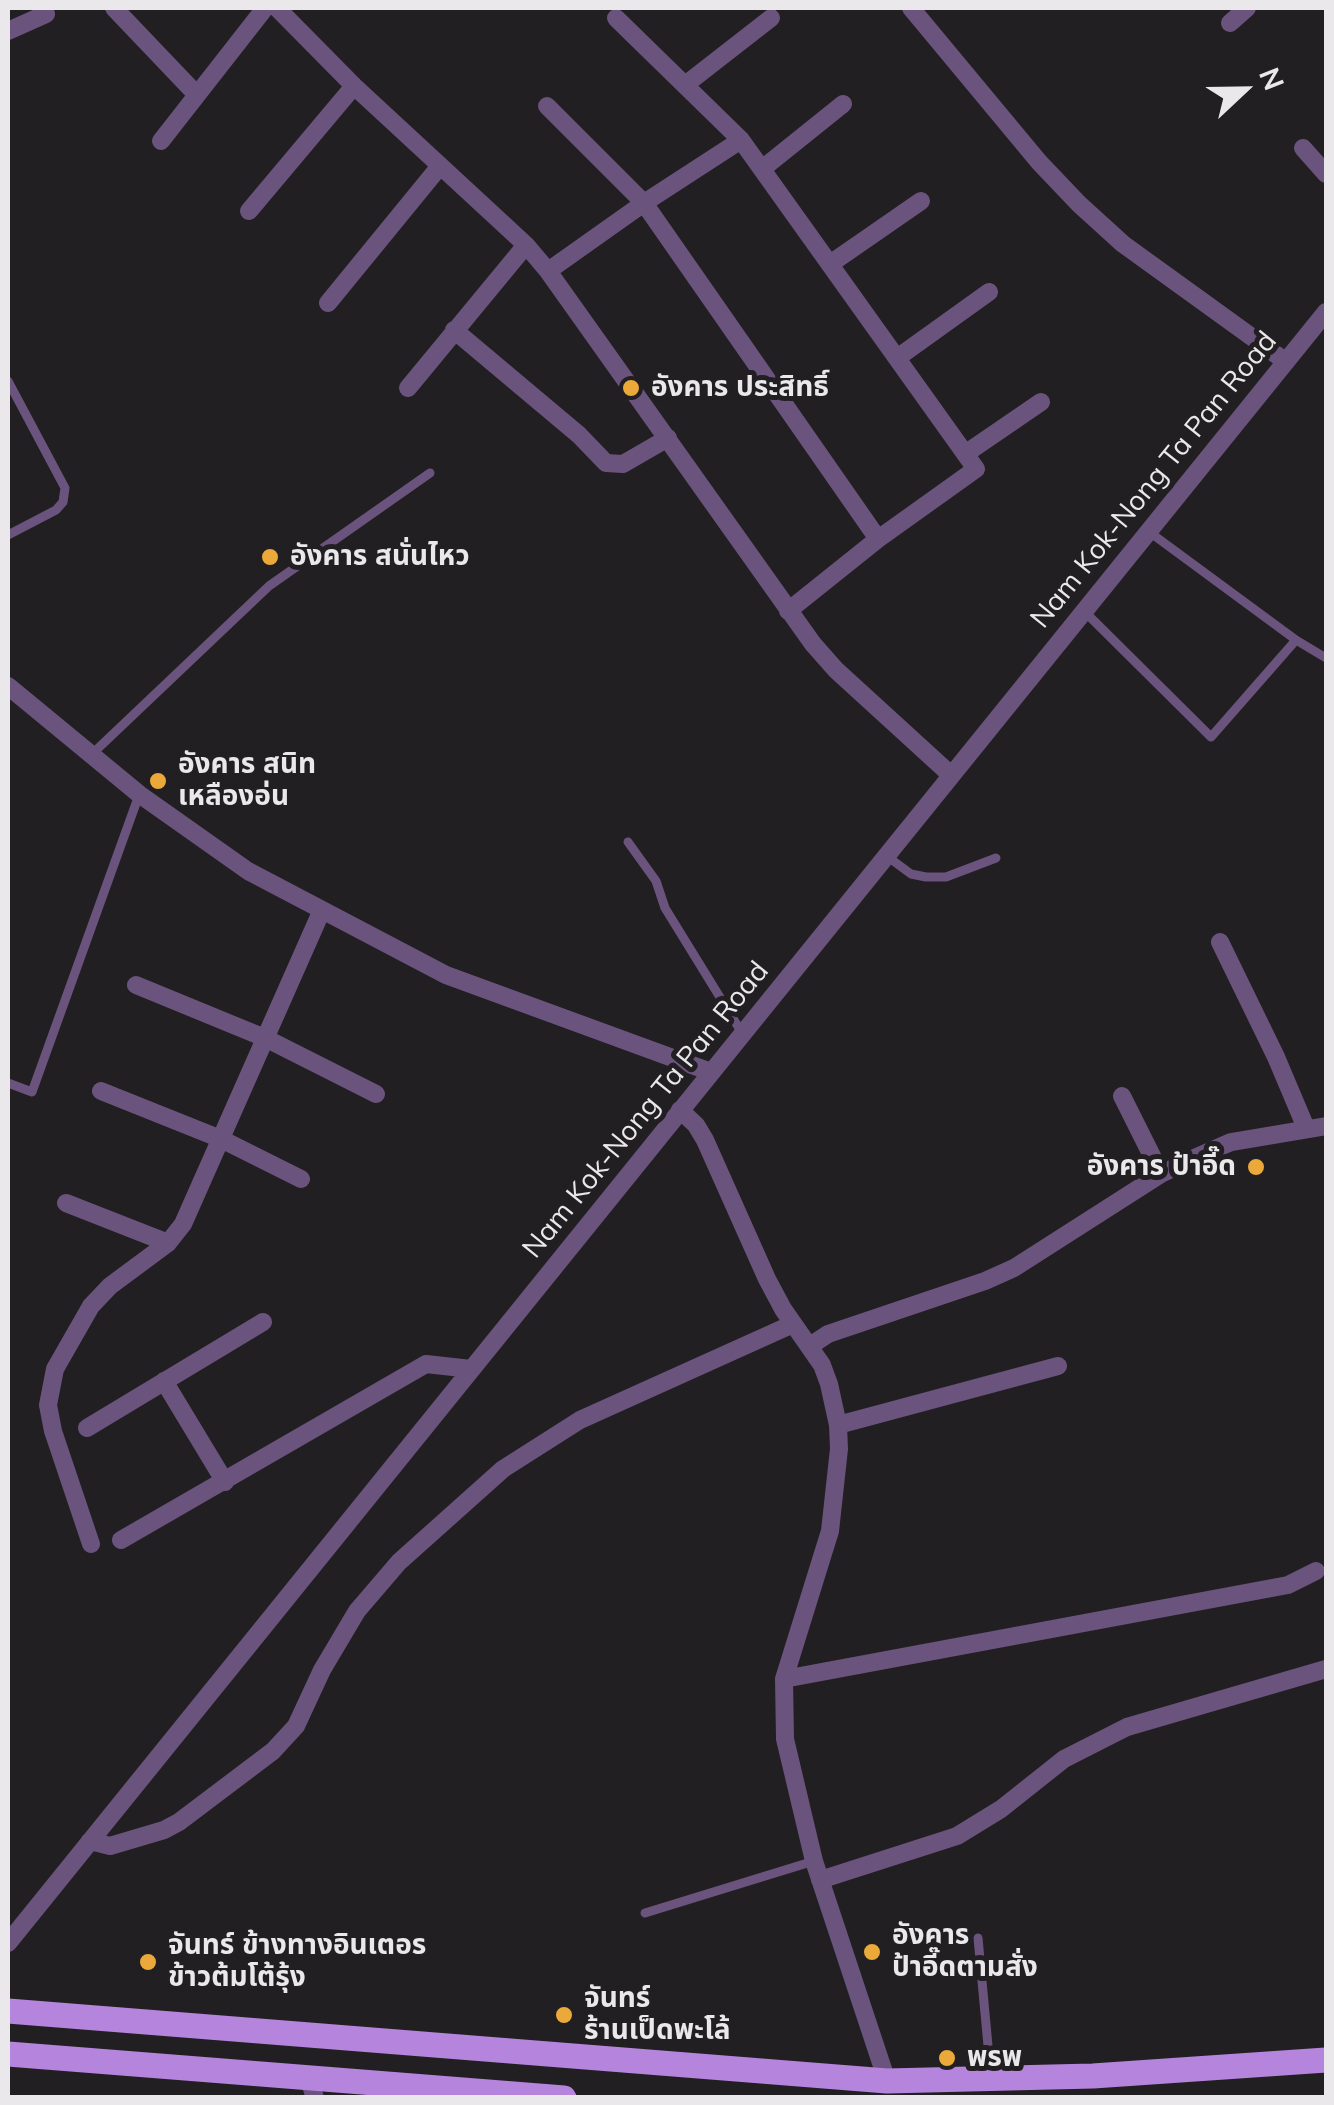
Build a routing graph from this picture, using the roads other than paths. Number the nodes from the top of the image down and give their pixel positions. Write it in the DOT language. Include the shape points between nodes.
graph roads {
  1 [pos="114,8"];
  2 [pos="266,8"];
  3 [pos="276,8"];
  4 [pos="911,8"];
  5 [pos="1247,8"];
  6 [pos="46,14"];
  7 [pos="616,18"];
  8 [pos="771,18"];
  9 [pos="1230,23"];
  10 [pos="8,31"];
  11 [pos="685,85"];
  12 [pos="354,86"];
  13 [pos="197,95"];
  14 [pos="842,104"];
  15 [pos="547,106"];
  16 [pos="740,140"];
  17 [pos="161,142"];
  18 [pos="1303,148"];
  19 [pos="440,166"];
  20 [pos="762,169"];
  21 [pos="1326,174"];
  22 [pos="922,201"];
  23 [pos="644,203"];
  24 [pos="249,212"];
  25 [pos="526,245"];
  26 [pos="830,264"];
  27 [pos="548,271"];
  28 [pos="989,292"];
  29 [pos="328,302"];
  30 [pos="1326,312"];
  31 [pos="454,330"];
  32 [pos="897,358"];
  33 [pos="1285,361"];
  34 [pos="8,381"];
  35 [pos="408,388"];
  36 [pos="1041,402"];
  37 [pos="668,438"];
  38 [pos="965,454"];
  39 [pos="430,473"];
  40 [pos="1148,531"];
  41 [pos="8,535"];
  42 [pos="878,539"];
  43 [pos="1084,610"];
  44 [pos="788,611"];
  45 [pos="1296,640"];
  46 [pos="1326,658"];
  47 [pos="8,686"];
  48 [pos="91,756"];
  49 [pos="951,775"];
  50 [pos="140,794"];
  51 [pos="628,842"];
  52 [pos="888,858"];
  53 [pos="996,858"];
  54 [pos="322,910"];
  55 [pos="1220,942"];
  56 [pos="136,985"];
  57 [pos="742,1033"];
  58 [pos="265,1038"];
  59 [pos="712,1072"];
  60 [pos="8,1083"];
  61 [pos="101,1091"];
  62 [pos="376,1094"];
  63 [pos="1122,1096"];
  64 [pos="680,1110"];
  65 [pos="1326,1126"];
  66 [pos="1306,1128"];
  67 [pos="221,1138"];
  68 [pos="1161,1174"];
  69 [pos="301,1179"];
  70 [pos="66,1203"];
  71 [pos="168,1243"];
  72 [pos="263,1322"];
  73 [pos="794,1324"];
  74 [pos="810,1346"];
  75 [pos="1058,1366"];
  76 [pos="472,1369"];
  77 [pos="164,1381"];
  78 [pos="838,1425"];
  79 [pos="87,1428"];
  80 [pos="225,1482"];
  81 [pos="122,1540"];
  82 [pos="91,1544"];
  83 [pos="1316,1571"];
  84 [pos="1326,1669"];
  85 [pos="784,1679"];
  86 [pos="90,1840"];
  87 [pos="814,1861"];
  88 [pos="820,1880"];
  89 [pos="645,1913"];
  90 [pos="978,1938"];
  91 [pos="8,1943"];
  92 [pos="8,2011"];
  93 [pos="8,2054"];
  94 [pos="1326,2060"];
  95 [pos="991,2080"];
  96 [pos="888,2082"];
  97 [pos="312,2087"];
  98 [pos="564,2098"];
  1 -- 13 [label="street"];
  2 -- 13 [label="street"];
  3 -- 12 [label="street"];
  4 -- 33 [label="street" via="1079,204 1123,244"];
  5 -- 9 [label="street"];
  6 -- 10 [label="street"];
  7 -- 11 [label="street"];
  8 -- 11 [label="street"];
  11 -- 16 [label="street"];
  12 -- 19 [label="street"];
  12 -- 24 [label="street"];
  13 -- 17 [label="street"];
  14 -- 20 [label="street"];
  15 -- 23 [label="street"];
  16 -- 20 [label="street"];
  16 -- 23 [label="street"];
  18 -- 21 [label="street"];
  19 -- 25 [label="street"];
  19 -- 29 [label="street"];
  20 -- 26 [label="street"];
  22 -- 26 [label="street"];
  23 -- 27 [label="street"];
  23 -- 42 [label="street"];
  25 -- 27 [label="street"];
  25 -- 31 [label="street"];
  26 -- 32 [label="street"];
  27 -- 37 [label="street"];
  28 -- 32 [label="street"];
  30 -- 33 [label="street, Nam Kok-Nong Ta Pan Road"];
  31 -- 35 [label="street"];
  31 -- 37 [label="street" via="606,464 623,464"];
  32 -- 38 [label="street"];
  33 -- 40 [label="street, Nam Kok-Nong Ta Pan Road"];
  34 -- 41 [label="lane" via="65,488 56,510"];
  36 -- 38 [label="street"];
  37 -- 44 [label="street"];
  38 -- 42 [label="street" via="976,469"];
  39 -- 48 [label="lane" via="269,586"];
  40 -- 43 [label="street, Nam Kok-Nong Ta Pan Road"];
  40 -- 45 [label="lane"];
  42 -- 44 [label="street"];
  43 -- 45 [label="lane" via="1211,737"];
  43 -- 49 [label="street, Nam Kok-Nong Ta Pan Road"];
  44 -- 49 [label="street" via="836,670"];
  45 -- 46 [label="lane"];
  47 -- 48 [label="street"];
  48 -- 50 [label="street"];
  49 -- 52 [label="street, Nam Kok-Nong Ta Pan Road"];
  50 -- 54 [label="street" via="248,871"];
  50 -- 60 [label="lane" via="32,1092"];
  51 -- 57 [label="lane"];
  52 -- 53 [label="lane" via="926,877 946,877"];
  52 -- 57 [label="street, Nam Kok-Nong Ta Pan Road"];
  54 -- 58 [label="street"];
  54 -- 59 [label="street" via="446,975"];
  55 -- 66 [label="street"];
  56 -- 58 [label="street"];
  57 -- 59 [label="street, Nam Kok-Nong Ta Pan Road"];
  58 -- 62 [label="street"];
  58 -- 67 [label="street"];
  59 -- 64 [label="street, Nam Kok-Nong Ta Pan Road"];
  61 -- 67 [label="street"];
  63 -- 68 [label="street"];
  64 -- 73 [label="street" via="705,1140"];
  64 -- 76 [label="street, Nam Kok-Nong Ta Pan Road"];
  65 -- 66 [label="street"];
  66 -- 68 [label="street" via="1232,1142"];
  67 -- 69 [label="street"];
  67 -- 71 [label="street"];
  68 -- 74 [label="street" via="1014,1268"];
  70 -- 71 [label="street"];
  71 -- 82 [label="street" via="91,1306 55,1369 48,1405 53,1431"];
  72 -- 77 [label="street"];
  73 -- 74 [label="street"];
  73 -- 86 [label="street" via="580,1420 503,1469 398,1562 357,1611 296,1726 272,1752 164,1830 110,1846"];
  74 -- 78 [label="street" via="830,1384"];
  75 -- 78 [label="street"];
  76 -- 80 [label="street" via="426,1364"];
  76 -- 86 [label="street, Nam Kok-Nong Ta Pan Road"];
  77 -- 79 [label="street"];
  77 -- 80 [label="street"];
  78 -- 85 [label="street" via="830,1531"];
  80 -- 81 [label="street"];
  83 -- 85 [label="street" via="1269,1589"];
  84 -- 88 [label="street" via="1127,1727 1064,1759 957,1836"];
  85 -- 87 [label="street" via="784,1740"];
  86 -- 91 [label="street, Nam Kok-Nong Ta Pan Road"];
  87 -- 88 [label="street"];
  87 -- 89 [label="lane"];
  88 -- 96 [label="street"];
  90 -- 95 [label="lane"];
  92 -- 96 [label="main road"];
  93 -- 97 [label="main road"];
  94 -- 95 [label="main road"];
  95 -- 96 [label="main road"];
  97 -- 98 [label="main road"];
}
